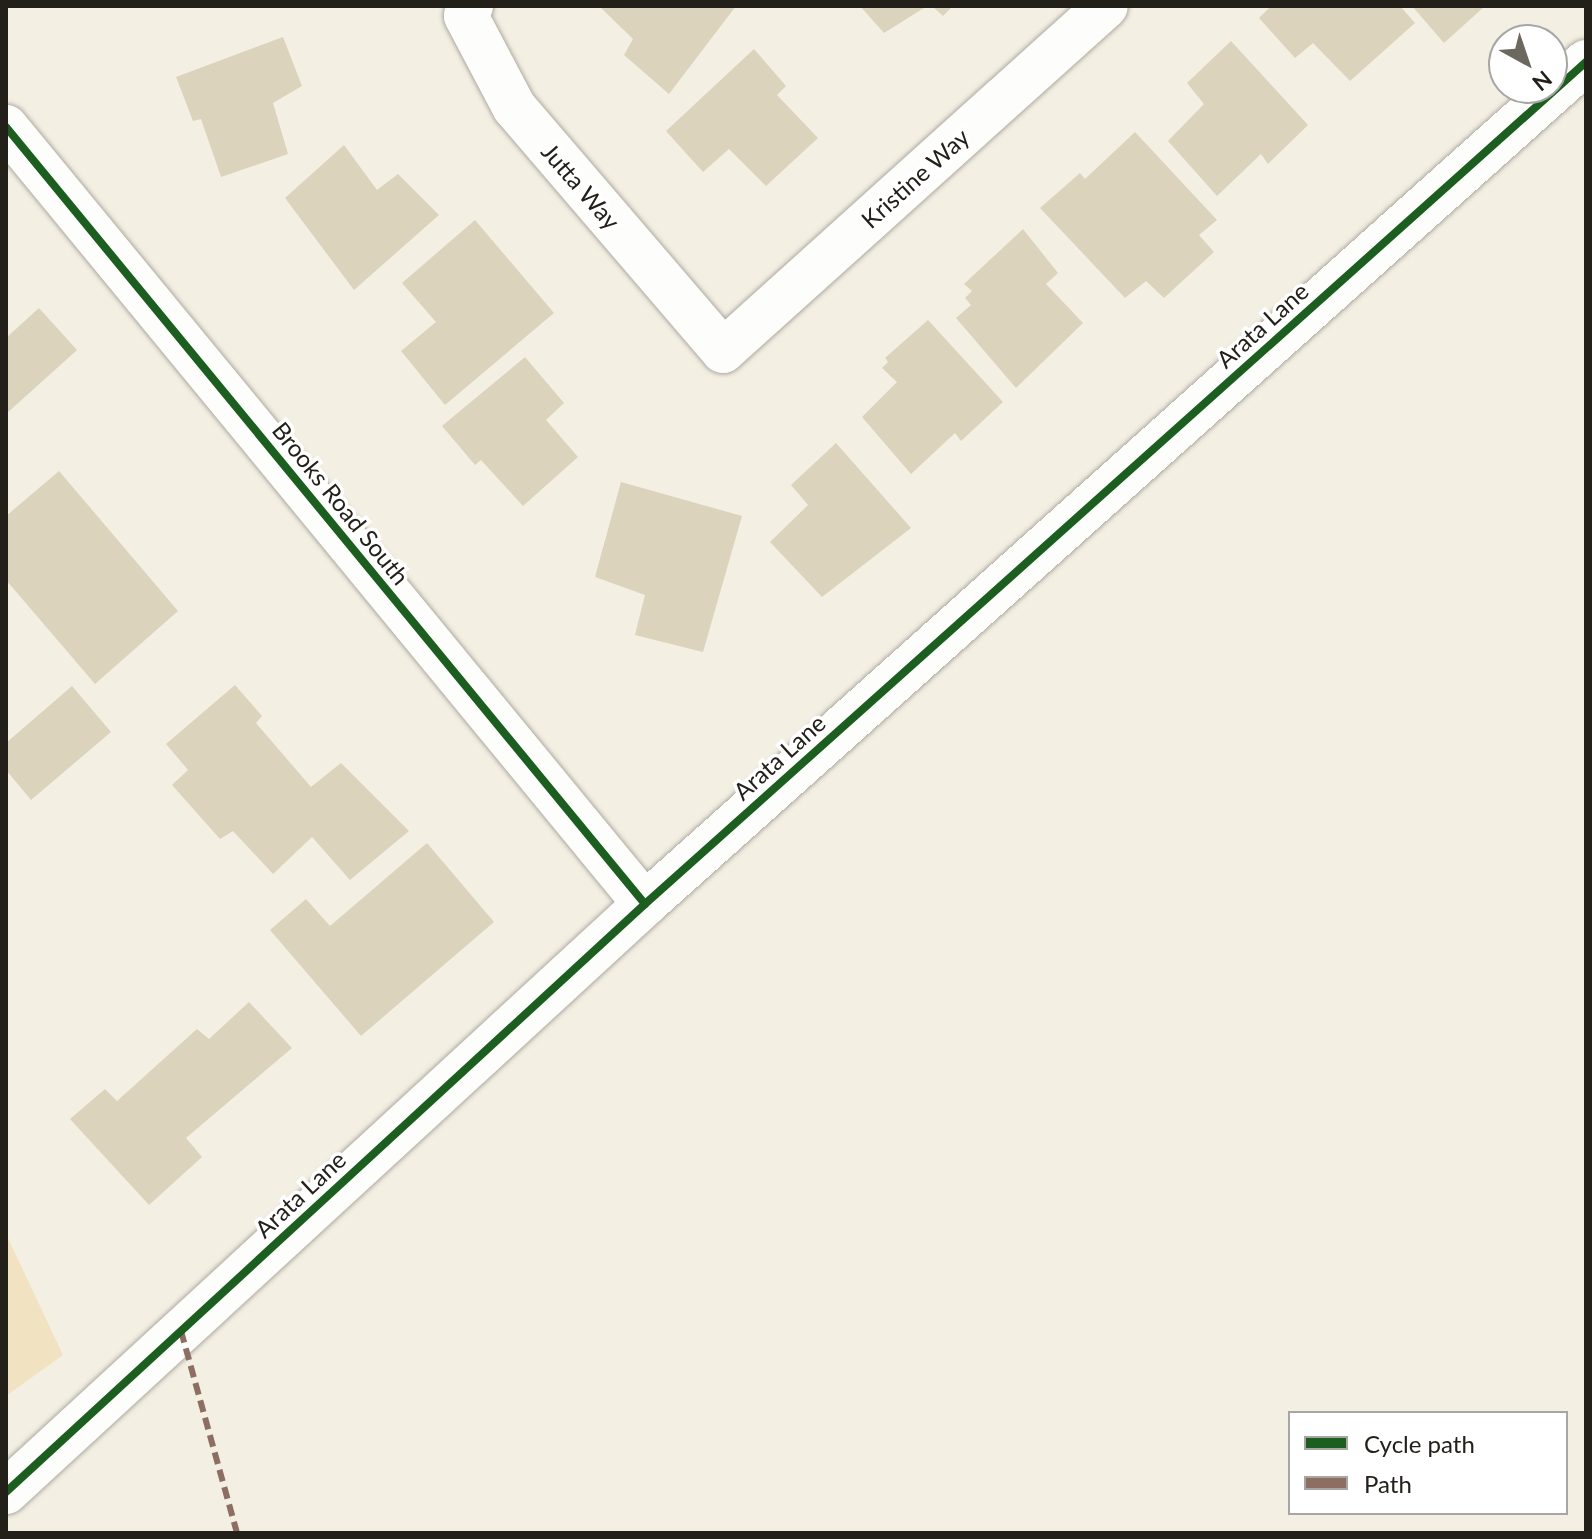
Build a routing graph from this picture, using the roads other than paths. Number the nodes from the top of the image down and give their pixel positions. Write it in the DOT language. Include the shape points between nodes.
graph roads {
  1 [pos="471,6"];
  2 [pos="1106,6"];
  3 [pos="1586,62"];
  4 [pos="6,127"];
  5 [pos="723,351"];
  6 [pos="645,904"];
  7 [pos="6,1492"];
  1 -- 5 [label="street, Jutta Way" via="466,16 514,107"];
  2 -- 5 [label="street, Kristine Way"];
  3 -- 6 [label="street, Arata Lane"];
  4 -- 6 [label="street, Brooks Road South"];
  6 -- 7 [label="street, Arata Lane"];
}
